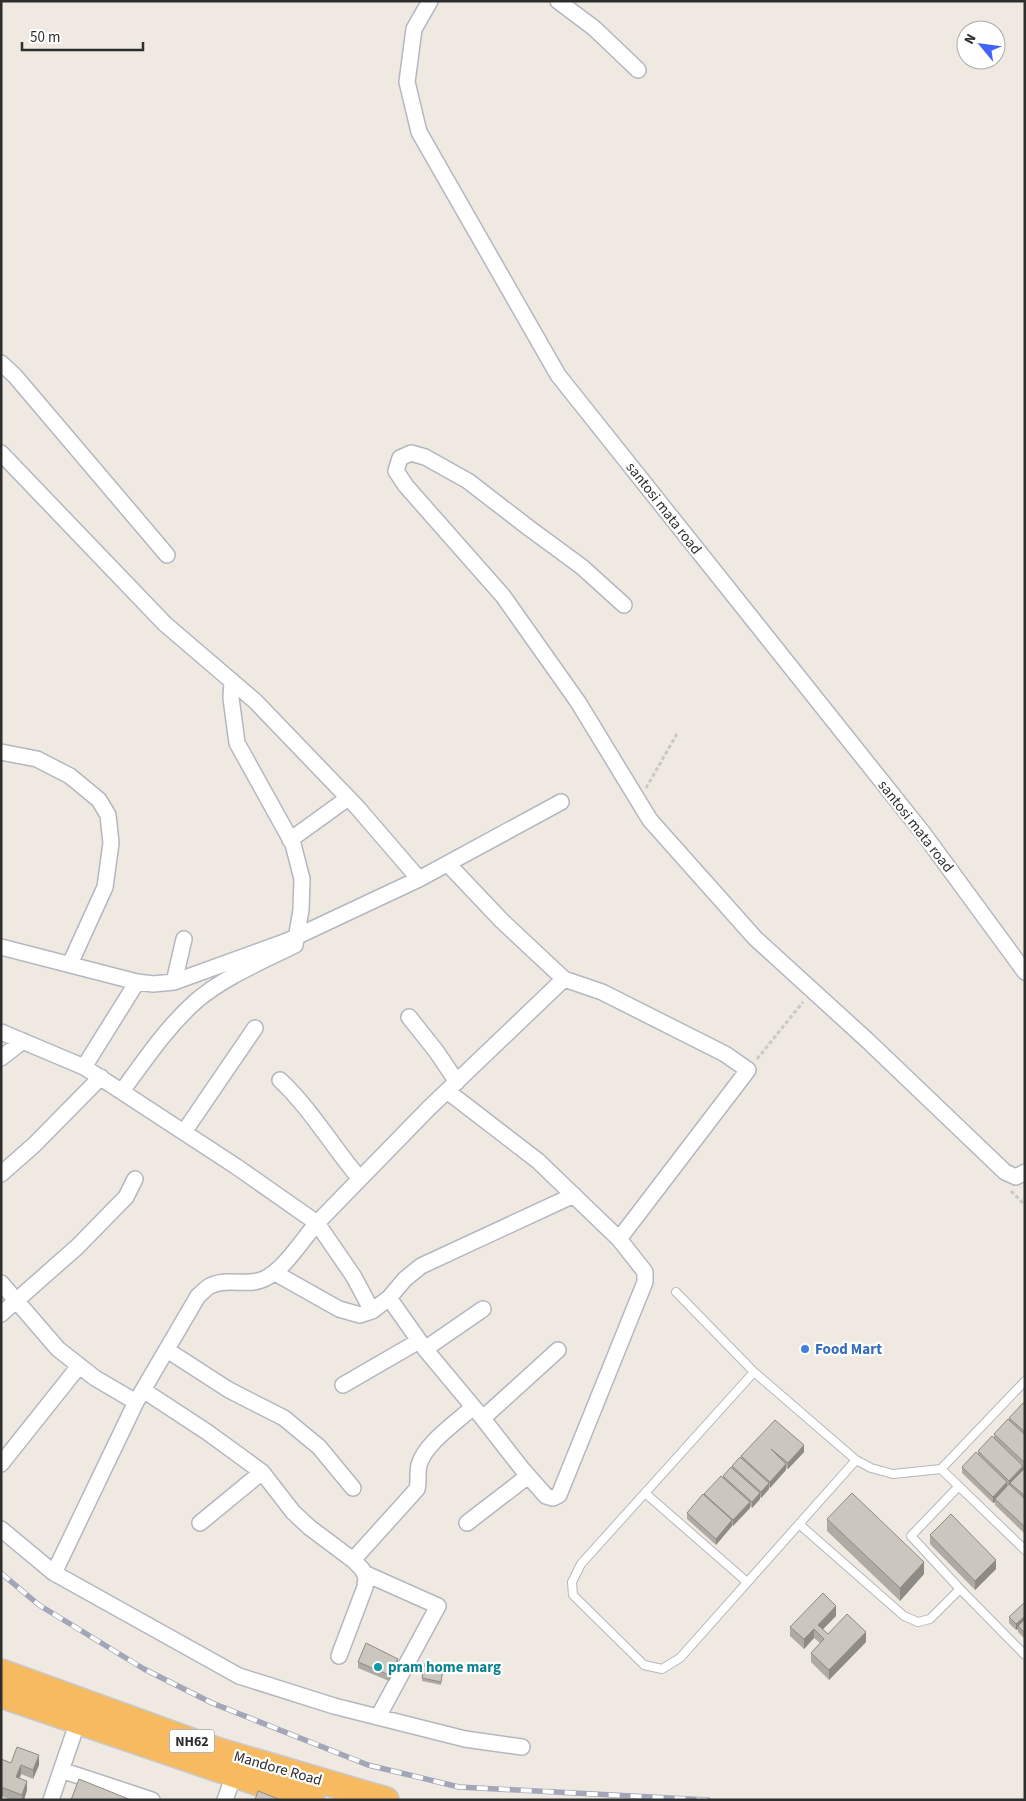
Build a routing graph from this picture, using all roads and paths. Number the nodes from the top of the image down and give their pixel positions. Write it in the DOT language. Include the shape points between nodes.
graph roads {
  1 [pos="430,1"];
  2 [pos="558,1"];
  3 [pos="638,70"];
  4 [pos="1,363"];
  5 [pos="1,454"];
  6 [pos="167,554"];
  7 [pos="624,605"];
  8 [pos="232,681"];
  9 [pos="678,732"];
  10 [pos="1,752"];
  11 [pos="348,798"];
  12 [pos="639,800"];
  13 [pos="561,802"];
  14 [pos="290,840"];
  15 [pos="448,864"];
  16 [pos="419,879"];
  17 [pos="295,937"];
  18 [pos="184,939"];
  19 [pos="1,947"];
  20 [pos="70,964"];
  21 [pos="1025,972"];
  22 [pos="564,979"];
  23 [pos="137,982"];
  24 [pos="174,982"];
  25 [pos="806,997"];
  26 [pos="409,1017"];
  27 [pos="255,1028"];
  28 [pos="1,1032"];
  29 [pos="23,1041"];
  30 [pos="1,1058"];
  31 [pos="84,1066"];
  32 [pos="748,1070"];
  33 [pos="101,1077"];
  34 [pos="280,1080"];
  35 [pos="452,1086"];
  36 [pos="122,1091"];
  37 [pos="184,1132"];
  38 [pos="1025,1172"];
  39 [pos="1,1174"];
  40 [pos="135,1179"];
  41 [pos="360,1179"];
  42 [pos="574,1195"];
  43 [pos="317,1223"];
  44 [pos="619,1239"];
  45 [pos="275,1273"];
  46 [pos="1,1283"];
  47 [pos="676,1292"];
  48 [pos="389,1298"];
  49 [pos="16,1300"];
  50 [pos="483,1309"];
  51 [pos="372,1311"];
  52 [pos="1,1314"];
  53 [pos="422,1345"];
  54 [pos="167,1350"];
  55 [pos="558,1350"];
  56 [pos="79,1366"];
  57 [pos="754,1372"];
  58 [pos="1025,1381"];
  59 [pos="343,1385"];
  60 [pos="139,1396"];
  61 [pos="478,1413"];
  62 [pos="856,1460"];
  63 [pos="1,1464"];
  64 [pos="941,1469"];
  65 [pos="262,1472"];
  66 [pos="528,1476"];
  67 [pos="959,1486"];
  68 [pos="352,1488"];
  69 [pos="645,1493"];
  70 [pos="200,1523"];
  71 [pos="467,1523"];
  72 [pos="799,1524"];
  73 [pos="1,1529"];
  74 [pos="1025,1550"];
  75 [pos="353,1560"];
  76 [pos="54,1573"];
  77 [pos="364,1573"];
  78 [pos="747,1582"];
  79 [pos="960,1589"];
  80 [pos="1025,1655"];
  81 [pos="339,1656"];
  82 [pos="1,1672"];
  83 [pos="1,1695"];
  84 [pos="378,1717"];
  85 [pos="78,1721"];
  86 [pos="522,1747"];
  87 [pos="61,1770"];
  88 [pos="234,1774"];
  89 [pos="259,1792"];
  90 [pos="51,1800"];
  91 [pos="152,1800"];
  92 [pos="225,1800"];
  93 [pos="312,1800"];
  94 [pos="386,1800"];
  1 -- 21 [label="street, santosi mata road" via="414,29 407,82 419,132 558,375 923,833"];
  2 -- 3 [label="street" via="594,28"];
  4 -- 6 [label="street"];
  5 -- 8 [label="street" via="165,624"];
  7 -- 12 [label="street" via="582,567 468,481 425,457 411,453 400,458 396,471 406,486 504,596 578,702"];
  8 -- 11 [label="street"];
  8 -- 14 [label="street" via="237,743"];
  9 -- 12 [label="path"];
  10 -- 20 [label="street" via="37,759 70,776 99,800 108,816 111,843 105,887"];
  11 -- 14 [label="street"];
  11 -- 16 [label="street"];
  12 -- 38 [label="street" via="650,820 755,938 1005,1172 1016,1177"];
  13 -- 15 [label="street"];
  14 -- 17 [label="street" via="302,879 301,910"];
  15 -- 16 [label="street"];
  15 -- 22 [label="street"];
  16 -- 17 [label="street"];
  17 -- 24 [label="street"];
  17 -- 36 [label="street" via="295,945 234,976 196,1001 170,1027"];
  18 -- 24 [label="street"];
  19 -- 20 [label="street"];
  20 -- 23 [label="street"];
  22 -- 32 [label="street" via="602,992 725,1054"];
  22 -- 35 [label="street"];
  23 -- 24 [label="street"];
  23 -- 31 [label="street"];
  25 -- 32 [label="path"];
  26 -- 35 [label="street" via="436,1051"];
  27 -- 37 [label="street"];
  28 -- 29 [label="street"];
  29 -- 30 [label="street"];
  29 -- 31 [label="street"];
  31 -- 33 [label="street"];
  32 -- 44 [label="street"];
  33 -- 36 [label="street"];
  33 -- 39 [label="street"];
  34 -- 41 [label="street" via="308,1108"];
  35 -- 41 [label="street"];
  35 -- 42 [label="street"];
  36 -- 37 [label="street"];
  37 -- 43 [label="street"];
  40 -- 49 [label="street" via="126,1196 83,1241"];
  41 -- 43 [label="street"];
  42 -- 44 [label="street"];
  42 -- 48 [label="street" via="421,1266"];
  43 -- 45 [label="street"];
  43 -- 51 [label="street" via="354,1277"];
  44 -- 66 [label="street" via="645,1272 642,1290 559,1495 553,1498 546,1496"];
  45 -- 51 [label="street" via="339,1309 360,1315"];
  45 -- 54 [label="street" via="251,1283 224,1282 209,1286 198,1296"];
  46 -- 49 [label="street"];
  47 -- 57 [label="lane"];
  48 -- 51 [label="street"];
  48 -- 53 [label="street"];
  49 -- 52 [label="street"];
  49 -- 56 [label="street" via="58,1350"];
  50 -- 53 [label="street"];
  53 -- 59 [label="street"];
  53 -- 61 [label="street"];
  54 -- 60 [label="street"];
  54 -- 68 [label="street" via="229,1390 284,1418 319,1447"];
  55 -- 61 [label="street"];
  56 -- 60 [label="street" via="96,1378"];
  56 -- 63 [label="street"];
  57 -- 62 [label="lane"];
  57 -- 69 [label="lane"];
  58 -- 64 [label="lane"];
  60 -- 65 [label="street" via="207,1432"];
  60 -- 76 [label="street"];
  61 -- 66 [label="street"];
  61 -- 75 [label="street" via="429,1446 419,1465 416,1489"];
  62 -- 64 [label="lane" via="893,1474"];
  62 -- 72 [label="lane"];
  64 -- 67 [label="lane"];
  65 -- 70 [label="street"];
  65 -- 75 [label="street" via="293,1512"];
  66 -- 71 [label="street"];
  67 -- 74 [label="lane"];
  67 -- 79 [label="lane" via="910,1536"];
  69 -- 78 [label="lane"];
  69 -- 78 [label="lane" via="581,1564 572,1582 573,1595 644,1665 662,1669 680,1658"];
  72 -- 78 [label="lane"];
  72 -- 79 [label="lane" via="904,1616 918,1622 930,1620"];
  73 -- 76 [label="street"];
  75 -- 77 [label="street"];
  76 -- 84 [label="street" via="239,1676"];
  77 -- 81 [label="street" via="365,1587"];
  77 -- 84 [label="street" via="438,1606"];
  79 -- 80 [label="lane"];
  82 -- 94 [label="highway, Mandore Road / NH62" via="216,1750"];
  83 -- 85 [label="highway, Mandore Road / NH62"];
  84 -- 86 [label="street" via="465,1739"];
  85 -- 87 [label="street"];
  85 -- 88 [label="highway, Mandore Road / NH62"];
  87 -- 90 [label="street"];
  87 -- 91 [label="street"];
  88 -- 89 [label="highway, Mandore Road / NH62"];
  88 -- 92 [label="street"];
  89 -- 93 [label="highway, Mandore Road / NH62"];
}
